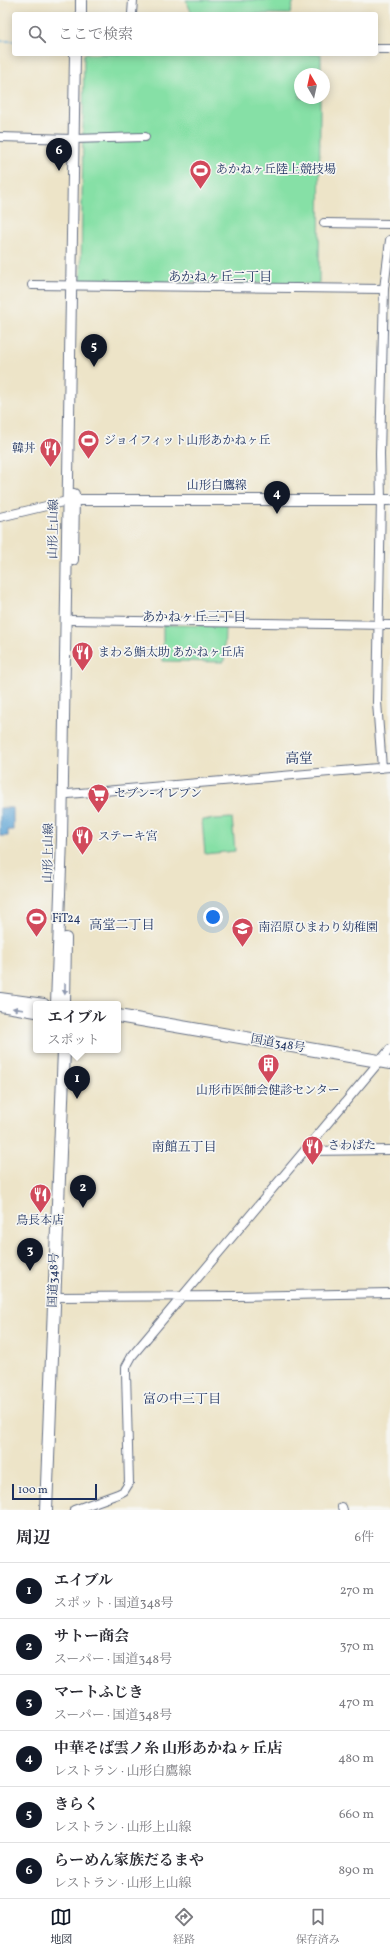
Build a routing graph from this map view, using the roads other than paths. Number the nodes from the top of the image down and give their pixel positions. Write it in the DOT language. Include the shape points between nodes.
graph roads {
  1 [pos="76,0"];
  2 [pos="81,0"];
  3 [pos="133,0"];
  4 [pos="75,12"];
  5 [pos="81,12"];
  6 [pos="132,12"];
  7 [pos="378,49"];
  8 [pos="390,49"];
  9 [pos="75,56"];
  10 [pos="80,56"];
  11 [pos="0,137"];
  12 [pos="145,137"];
  13 [pos="76,139"];
  14 [pos="324,223"];
  15 [pos="390,224"];
  16 [pos="390,240"];
  17 [pos="32,285"];
  18 [pos="74,285"];
  19 [pos="384,289"];
  20 [pos="71,500"];
  21 [pos="386,500"];
  22 [pos="0,516"];
  23 [pos="71,620"];
  24 [pos="379,624"];
  25 [pos="390,625"];
  26 [pos="386,767"];
  27 [pos="68,794"];
  28 [pos="0,998"];
  29 [pos="56,1001"];
  30 [pos="65,1001"];
  31 [pos="33,1002"];
  32 [pos="0,1006"];
  33 [pos="33,1012"];
  34 [pos="121,1017"];
  35 [pos="121,1024"];
  36 [pos="390,1049"];
  37 [pos="56,1053"];
  38 [pos="64,1053"];
  39 [pos="384,1065"];
  40 [pos="390,1150"];
  41 [pos="305,1151"];
  42 [pos="390,1293"];
  43 [pos="54,1297"];
  44 [pos="182,1297"];
  45 [pos="41,1510"];
  46 [pos="46,1510"];
  47 [pos="74,1510"];
  1 -- 4 [label="main road"];
  2 -- 5 [label="main road"];
  3 -- 6 [label="street"];
  7 -- 8 [label="street"];
  9 -- 13 [label="main road, 山形上山線"];
  10 -- 13 [label="main road, 山形上山線"];
  11 -- 13 [label="street"];
  12 -- 13 [label="street"];
  13 -- 18 [label="main road, 山形上山線"];
  14 -- 15 [label="street"];
  16 -- 19 [label="street"];
  17 -- 18 [label="street"];
  18 -- 19 [label="street"];
  18 -- 20 [label="main road, 山形上山線"];
  19 -- 21 [label="street" via="380,454"];
  20 -- 21 [label="main road, 山形白鷹線"];
  20 -- 22 [label="street"];
  20 -- 23 [label="main road, 山形上山線"];
  20 -- 29 [label="main road, 山形上山線"];
  21 -- 24 [label="street"];
  23 -- 24 [label="street"];
  23 -- 27 [label="main road, 山形上山線"];
  24 -- 25 [label="street"];
  24 -- 26 [label="street" via="378,702"];
  26 -- 27 [label="street"];
  27 -- 30 [label="main road, 山形上山線, one-way"];
  28 -- 31 [label="main road"];
  33 -- 32 [label="main road, one-way"];
  34 -- 39 [label="highway, 国道348号"];
  35 -- 39 [label="highway, 国道348号"];
  36 -- 39 [label="street"];
  37 -- 45 [label="highway, 国道348号"];
  38 -- 43 [label="highway, 国道348号"];
  39 -- 41 [label="street"];
  40 -- 41 [label="street"];
  41 -- 44 [label="street"];
  42 -- 44 [label="street"];
  43 -- 44 [label="street"];
  43 -- 46 [label="highway, 国道348号"];
  44 -- 47 [label="street" via="139,1347 126,1367 130,1471 127,1487 118,1494"];
}
